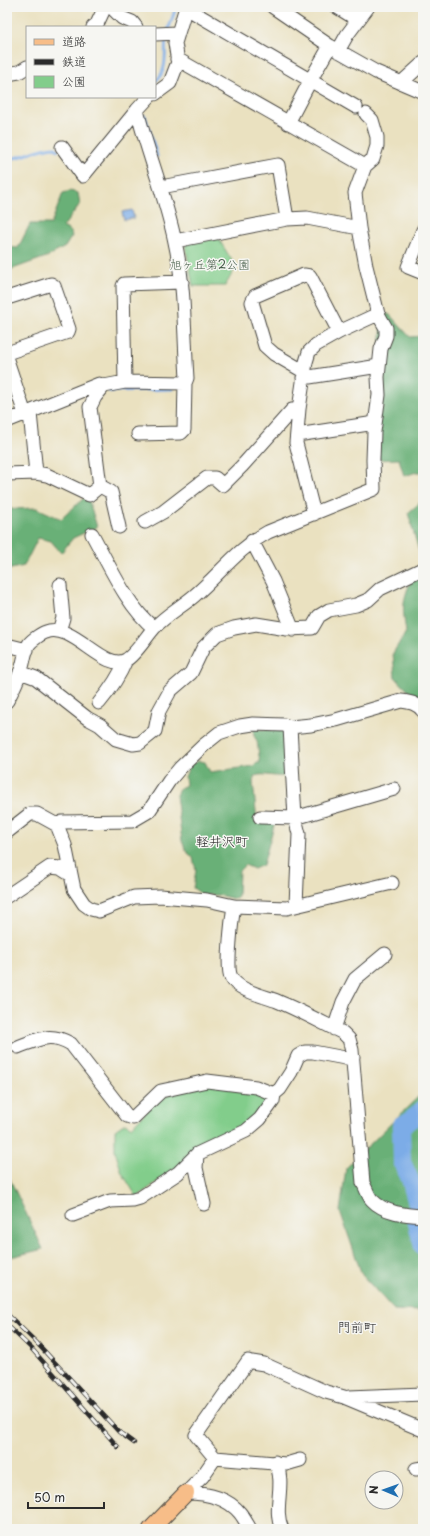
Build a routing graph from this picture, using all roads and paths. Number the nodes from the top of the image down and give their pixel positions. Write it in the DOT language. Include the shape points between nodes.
graph roads {
  1 [pos="105,7"];
  2 [pos="111,7"];
  3 [pos="273,7"];
  4 [pos="337,7"];
  5 [pos="368,7"];
  6 [pos="186,8"];
  7 [pos="358,20"];
  8 [pos="94,26"];
  9 [pos="135,26"];
  10 [pos="178,33"];
  11 [pos="156,34"];
  12 [pos="334,48"];
  13 [pos="177,59"];
  14 [pos="423,63"];
  15 [pos="26,68"];
  16 [pos="7,74"];
  17 [pos="310,81"];
  18 [pos="401,82"];
  19 [pos="423,92"];
  20 [pos="156,93"];
  21 [pos="148,98"];
  22 [pos="137,110"];
  23 [pos="288,123"];
  24 [pos="62,147"];
  25 [pos="365,166"];
  26 [pos="161,187"];
  27 [pos="287,219"];
  28 [pos="359,228"];
  29 [pos="423,230"];
  30 [pos="175,241"];
  31 [pos="423,273"];
  32 [pos="182,282"];
  33 [pos="7,298"];
  34 [pos="378,314"];
  35 [pos="339,332"];
  36 [pos="7,353"];
  37 [pos="7,360"];
  38 [pos="379,366"];
  39 [pos="303,375"];
  40 [pos="125,382"];
  41 [pos="185,383"];
  42 [pos="104,386"];
  43 [pos="299,409"];
  44 [pos="27,413"];
  45 [pos="7,421"];
  46 [pos="375,423"];
  47 [pos="138,434"];
  48 [pos="297,435"];
  49 [pos="36,473"];
  50 [pos="7,474"];
  51 [pos="100,486"];
  52 [pos="314,514"];
  53 [pos="145,522"];
  54 [pos="118,527"];
  55 [pos="92,534"];
  56 [pos="252,540"];
  57 [pos="420,570"];
  58 [pos="60,585"];
  59 [pos="154,628"];
  60 [pos="293,630"];
  61 [pos="59,631"];
  62 [pos="7,645"];
  63 [pos="27,650"];
  64 [pos="126,660"];
  65 [pos="20,672"];
  66 [pos="7,701"];
  67 [pos="99,703"];
  68 [pos="423,711"];
  69 [pos="290,727"];
  70 [pos="394,789"];
  71 [pos="260,817"];
  72 [pos="296,818"];
  73 [pos="57,825"];
  74 [pos="7,832"];
  75 [pos="71,875"];
  76 [pos="392,883"];
  77 [pos="7,896"];
  78 [pos="296,905"];
  79 [pos="234,906"];
  80 [pos="385,954"];
  81 [pos="334,1029"];
  82 [pos="14,1050"];
  83 [pos="353,1057"];
  84 [pos="274,1094"];
  85 [pos="197,1154"];
  86 [pos="204,1204"];
  87 [pos="73,1215"];
  88 [pos="423,1216"];
  89 [pos="423,1394"];
  90 [pos="344,1397"];
  91 [pos="423,1430"];
  92 [pos="215,1458"];
  93 [pos="300,1460"];
  94 [pos="275,1462"];
  95 [pos="186,1493"];
  96 [pos="151,1529"];
  97 [pos="250,1529"];
  98 [pos="282,1529"];
  1 -- 8 [label="street"];
  2 -- 9 [label="street"];
  3 -- 12 [label="street"];
  4 -- 7 [label="street"];
  5 -- 7 [label="street"];
  6 -- 10 [label="street"];
  6 -- 17 [label="street"];
  7 -- 12 [label="street"];
  10 -- 11 [label="street"];
  10 -- 13 [label="street" via="175,43"];
  12 -- 17 [label="street"];
  12 -- 18 [label="street" via="376,72"];
  13 -- 20 [label="street" via="170,83"];
  13 -- 23 [label="street"];
  14 -- 18 [label="street"];
  15 -- 16 [label="street"];
  17 -- 23 [label="street"];
  17 -- 25 [label="street" via="361,110 372,120 377,146 373,159"];
  18 -- 19 [label="street"];
  21 -- 22 [label="street"];
  22 -- 24 [label="street" via="83,176"];
  22 -- 26 [label="street"];
  23 -- 25 [label="street"];
  25 -- 28 [label="street" via="355,193"];
  26 -- 27 [label="street" via="278,165"];
  26 -- 30 [label="street"];
  27 -- 28 [label="street" via="307,218"];
  27 -- 30 [label="street"];
  28 -- 34 [label="street"];
  29 -- 31 [label="street" via="408,267"];
  30 -- 32 [label="street"];
  32 -- 40 [label="street" via="124,284"];
  32 -- 41 [label="street" via="187,378"];
  33 -- 36 [label="street" via="51,284 54,286 69,329 68,332"];
  34 -- 35 [label="street"];
  34 -- 38 [label="street" via="386,328"];
  35 -- 39 [label="street" via="309,352"];
  35 -- 39 [label="street" via="310,276 304,275 255,296 252,302 265,346"];
  37 -- 44 [label="street"];
  38 -- 39 [label="street"];
  38 -- 46 [label="street" via="379,395"];
  39 -- 43 [label="street"];
  40 -- 41 [label="street"];
  40 -- 42 [label="street"];
  41 -- 47 [label="street" via="184,430 181,433"];
  42 -- 44 [label="street" via="99,384"];
  42 -- 51 [label="street" via="90,407"];
  43 -- 48 [label="street"];
  43 -- 53 [label="street" via="292,410 223,485 215,478 207,478 163,512"];
  44 -- 45 [label="street"];
  44 -- 49 [label="street"];
  46 -- 48 [label="street"];
  46 -- 52 [label="street" via="374,489"];
  48 -- 52 [label="street" via="296,443"];
  49 -- 50 [label="street"];
  49 -- 51 [label="street" via="47,475 89,495"];
  51 -- 54 [label="street" via="111,492"];
  52 -- 56 [label="street"];
  55 -- 59 [label="street" via="123,590 145,621"];
  56 -- 59 [label="street" via="194,596"];
  56 -- 60 [label="street" via="273,581"];
  57 -- 60 [label="street" via="380,589 368,600 329,610 319,616 312,628"];
  58 -- 61 [label="street" via="63,618"];
  59 -- 64 [label="street"];
  60 -- 65 [label="street" via="256,624 217,634 203,648 192,673 170,691 159,711 155,731 140,743 133,744 116,739 36,678"];
  61 -- 63 [label="street" via="47,631 29,644"];
  61 -- 64 [label="street" via="76,638 115,662"];
  62 -- 63 [label="street"];
  63 -- 65 [label="street"];
  64 -- 67 [label="street" via="118,678"];
  65 -- 66 [label="street"];
  68 -- 69 [label="street" via="418,705 401,701 336,720"];
  69 -- 72 [label="street"];
  69 -- 73 [label="street" via="253,724 219,733 180,768 149,811 132,821 62,822"];
  70 -- 72 [label="street"];
  71 -- 72 [label="street"];
  72 -- 78 [label="street" via="299,834"];
  73 -- 74 [label="street" via="37,814 30,814"];
  73 -- 75 [label="street" via="65,845"];
  75 -- 77 [label="street" via="60,868 50,867"];
  75 -- 79 [label="street" via="74,889 84,904 99,911 134,897 145,896 191,898"];
  76 -- 78 [label="street"];
  78 -- 79 [label="street" via="287,908"];
  79 -- 81 [label="street" via="230,941 231,977 252,993 276,1000"];
  80 -- 81 [label="street" via="355,979 343,1002"];
  81 -- 83 [label="street" via="349,1039"];
  82 -- 84 [label="street" via="45,1037 72,1044 127,1116 133,1118 161,1091 207,1081 256,1087"];
  83 -- 84 [label="street" via="305,1052 298,1056 280,1089"];
  83 -- 88 [label="street" via="363,1183 372,1200 384,1208 400,1214"];
  84 -- 85 [label="street" via="273,1101 260,1119 246,1130"];
  85 -- 86 [label="street" via="196,1168"];
  85 -- 87 [label="street" via="178,1173 140,1198 110,1201"];
  89 -- 90 [label="street"];
  90 -- 91 [label="street"];
  90 -- 92 [label="street" via="326,1392 264,1364 250,1361 196,1435"];
  92 -- 94 [label="street"];
  92 -- 95 [label="street" via="202,1477"];
  93 -- 94 [label="street" via="286,1464"];
  94 -- 98 [label="street" via="280,1469 279,1522"];
  95 -- 96 [label="main road"];
  95 -- 97 [label="street" via="201,1493 230,1504 240,1512"];
}
